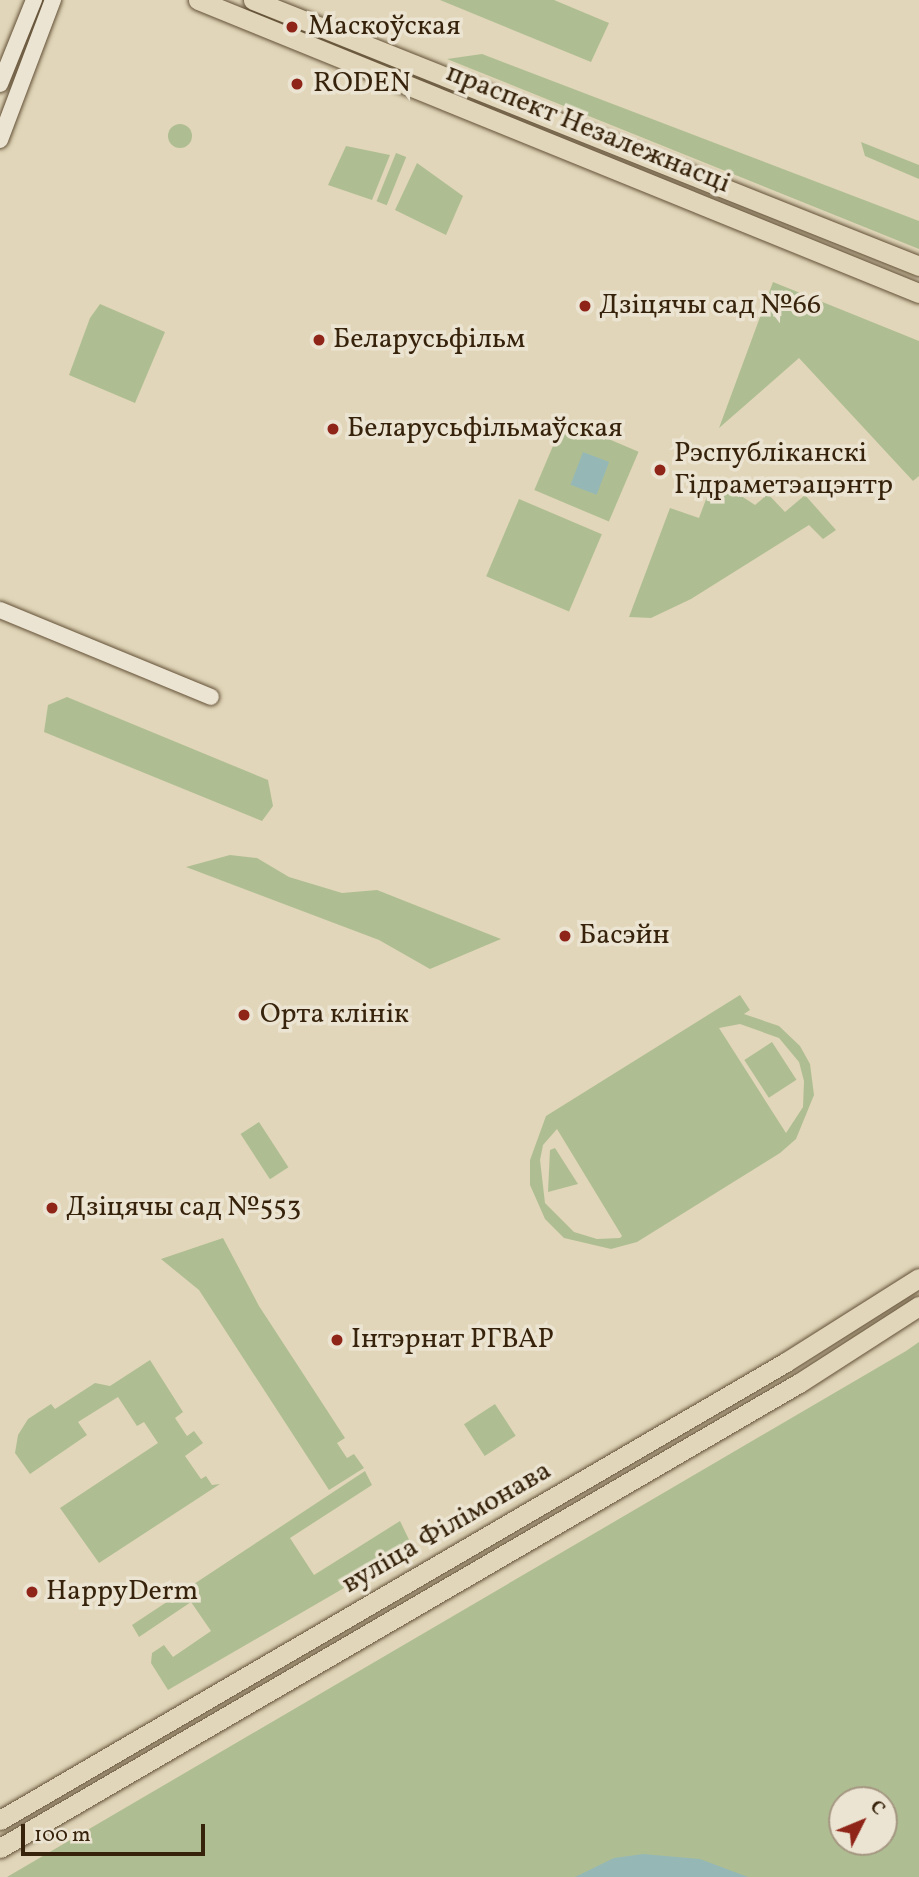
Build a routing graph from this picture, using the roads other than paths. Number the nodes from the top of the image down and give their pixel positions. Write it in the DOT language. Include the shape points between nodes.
graph roads {
  1 [pos="34,0"];
  2 [pos="53,0"];
  3 [pos="198,0"];
  4 [pos="253,0"];
  5 [pos="0,85"];
  6 [pos="0,139"];
  7 [pos="919,266"];
  8 [pos="919,293"];
  9 [pos="0,610"];
  10 [pos="211,697"];
  11 [pos="919,1278"];
  12 [pos="919,1307"];
  13 [pos="465,1549"];
  14 [pos="477,1570"];
  15 [pos="332,1628"];
  16 [pos="344,1648"];
  17 [pos="87,1770"];
  18 [pos="99,1791"];
  19 [pos="0,1820"];
  20 [pos="0,1848"];
  1 -- 5 [label="street"];
  2 -- 6 [label="street"];
  3 -- 8 [label="main road, праспект Незалежнасці"];
  4 -- 7 [label="main road, праспект Незалежнасці"];
  9 -- 10 [label="street"];
  11 -- 13 [label="main road, вуліца Філімонава" via="786,1362"];
  12 -- 14 [label="main road, вуліца Філімонава"];
  13 -- 14 [label="main road"];
  13 -- 15 [label="main road, вуліца Філімонава"];
  14 -- 16 [label="main road, вуліца Філімонава"];
  15 -- 16 [label="main road"];
  15 -- 17 [label="main road, вуліца Філімонава"];
  16 -- 18 [label="main road, вуліца Філімонава"];
  17 -- 18 [label="main road"];
  17 -- 19 [label="main road, вуліца Філімонава"];
  18 -- 20 [label="main road, вуліца Філімонава"];
}
